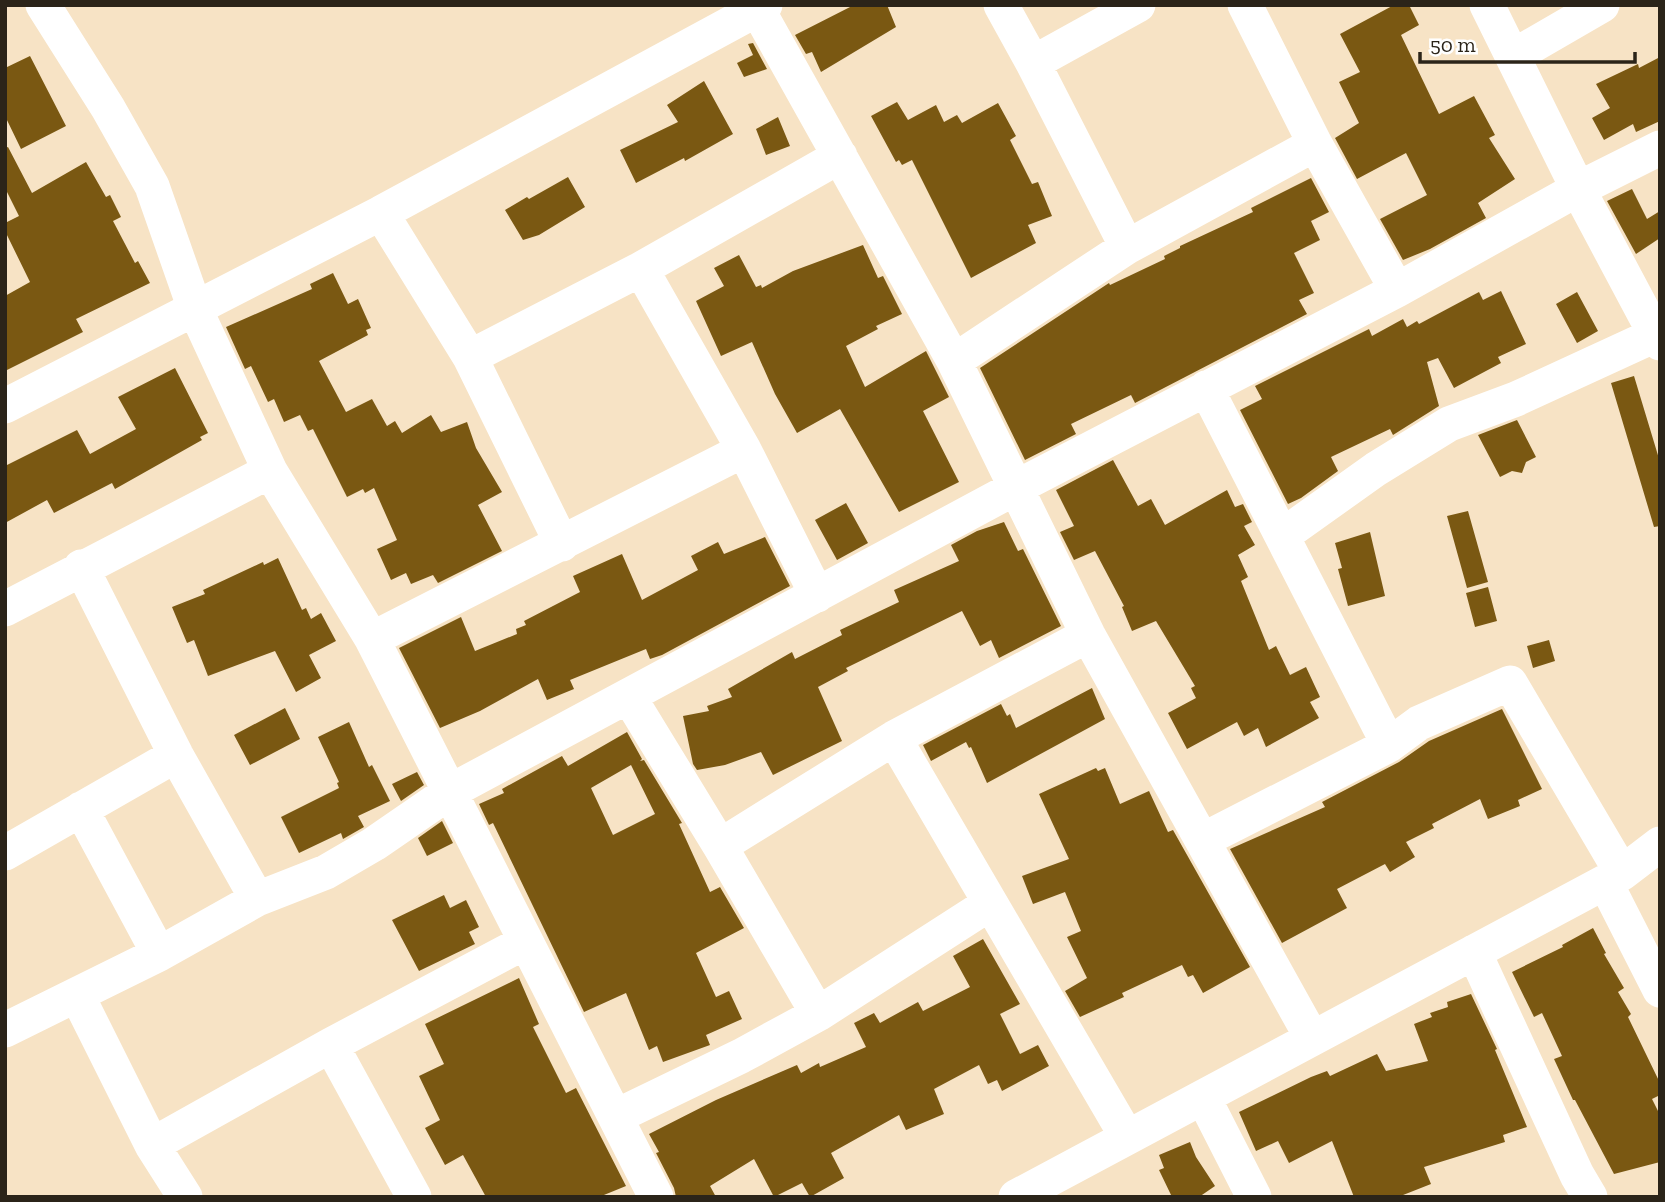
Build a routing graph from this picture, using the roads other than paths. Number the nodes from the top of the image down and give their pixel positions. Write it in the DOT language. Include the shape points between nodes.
graph roads {
  1 [pos="43,5"];
  2 [pos="1001,5"];
  3 [pos="1138,5"];
  4 [pos="1245,5"];
  5 [pos="1487,5"];
  6 [pos="1602,5"];
  7 [pos="759,7"];
  8 [pos="1514,56"];
  9 [pos="1033,63"];
  10 [pos="1315,144"];
  11 [pos="1660,148"];
  12 [pos="840,156"];
  13 [pos="1578,189"];
  14 [pos="381,213"];
  15 [pos="1127,247"];
  16 [pos="641,269"];
  17 [pos="1397,290"];
  18 [pos="195,309"];
  19 [pos="1658,339"];
  20 [pos="470,357"];
  21 [pos="954,361"];
  22 [pos="1206,388"];
  23 [pos="5,406"];
  24 [pos="744,450"];
  25 [pos="270,471"];
  26 [pos="1017,487"];
  27 [pos="1282,537"];
  28 [pos="562,544"];
  29 [pos="81,567"];
  30 [pos="817,595"];
  31 [pos="5,609"];
  32 [pos="1088,635"];
  33 [pos="372,639"];
  34 [pos="629,697"];
  35 [pos="894,738"];
  36 [pos="1389,745"];
  37 [pos="176,755"];
  38 [pos="451,791"];
  39 [pos="81,809"];
  40 [pos="1203,840"];
  41 [pos="1660,844"];
  42 [pos="720,846"];
  43 [pos="5,853"];
  44 [pos="1614,878"];
  45 [pos="257,899"];
  46 [pos="989,904"];
  47 [pos="525,942"];
  48 [pos="1474,952"];
  49 [pos="159,954"];
  50 [pos="1660,990"];
  51 [pos="77,995"];
  52 [pos="818,1014"];
  53 [pos="5,1030"];
  54 [pos="1312,1038"];
  55 [pos="331,1045"];
  56 [pos="1203,1097"];
  57 [pos="617,1116"];
  58 [pos="1127,1137"];
  59 [pos="152,1145"];
  60 [pos="185,1197"];
  61 [pos="414,1197"];
  62 [pos="656,1197"];
  63 [pos="1016,1197"];
  64 [pos="1254,1197"];
  65 [pos="1590,1197"];
  1 -- 18 [label="street" via="152,186"];
  2 -- 9 [label="street"];
  3 -- 9 [label="street"];
  4 -- 10 [label="street"];
  5 -- 8 [label="street"];
  6 -- 8 [label="street"];
  7 -- 12 [label="street"];
  7 -- 14 [label="street"];
  8 -- 13 [label="street"];
  9 -- 15 [label="street"];
  10 -- 15 [label="street"];
  10 -- 17 [label="street"];
  11 -- 13 [label="street"];
  12 -- 16 [label="street"];
  12 -- 21 [label="street"];
  13 -- 17 [label="street"];
  13 -- 19 [label="street"];
  14 -- 18 [label="street"];
  14 -- 20 [label="street"];
  15 -- 21 [label="street"];
  16 -- 20 [label="street"];
  16 -- 24 [label="street"];
  17 -- 22 [label="street"];
  18 -- 23 [label="street"];
  18 -- 25 [label="street"];
  19 -- 27 [label="street" via="1449,424 1376,469"];
  20 -- 28 [label="street"];
  21 -- 26 [label="street"];
  22 -- 26 [label="street"];
  22 -- 27 [label="street"];
  24 -- 28 [label="street"];
  24 -- 30 [label="street"];
  25 -- 29 [label="street"];
  25 -- 33 [label="street"];
  26 -- 30 [label="street"];
  26 -- 32 [label="street"];
  27 -- 36 [label="street"];
  28 -- 33 [label="street"];
  29 -- 31 [label="street"];
  29 -- 37 [label="street"];
  30 -- 34 [label="street"];
  32 -- 35 [label="street"];
  32 -- 40 [label="street"];
  33 -- 38 [label="street"];
  34 -- 38 [label="street"];
  34 -- 42 [label="street"];
  35 -- 42 [label="street"];
  35 -- 46 [label="street"];
  36 -- 40 [label="street"];
  36 -- 44 [label="street" via="1419,723 1510,683"];
  37 -- 39 [label="street"];
  37 -- 45 [label="street"];
  38 -- 45 [label="street" via="326,872"];
  38 -- 47 [label="street"];
  39 -- 43 [label="street"];
  39 -- 49 [label="street"];
  40 -- 54 [label="street"];
  41 -- 44 [label="street"];
  42 -- 52 [label="street"];
  44 -- 48 [label="street"];
  44 -- 50 [label="street"];
  45 -- 49 [label="street"];
  46 -- 52 [label="street"];
  46 -- 58 [label="street"];
  47 -- 55 [label="street"];
  47 -- 57 [label="street"];
  48 -- 54 [label="street"];
  48 -- 65 [label="street"];
  49 -- 51 [label="street"];
  51 -- 53 [label="street"];
  51 -- 59 [label="street"];
  52 -- 57 [label="street"];
  54 -- 56 [label="street"];
  55 -- 59 [label="street"];
  55 -- 61 [label="street"];
  56 -- 58 [label="street"];
  56 -- 64 [label="street"];
  57 -- 62 [label="street"];
  58 -- 63 [label="street"];
  59 -- 60 [label="street"];
}
